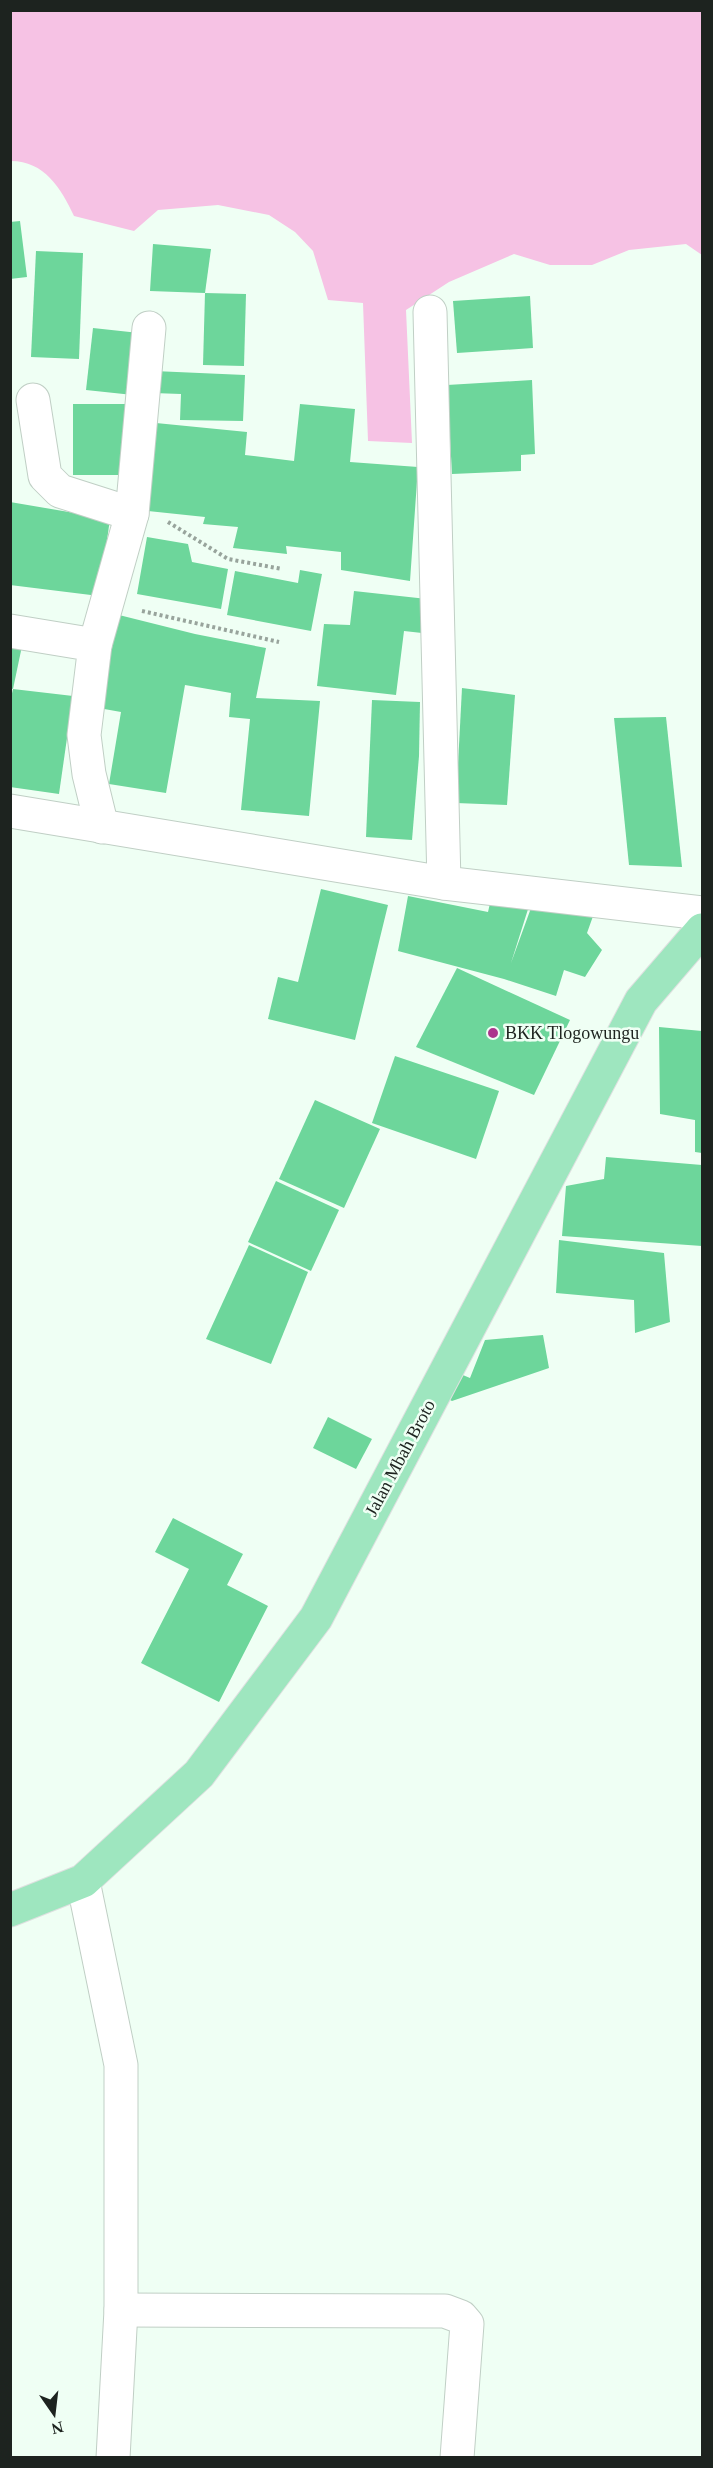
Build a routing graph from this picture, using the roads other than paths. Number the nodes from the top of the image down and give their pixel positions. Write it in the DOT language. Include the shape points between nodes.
graph roads {
  1 [pos="430,312"];
  2 [pos="149,328"];
  3 [pos="33,400"];
  4 [pos="132,514"];
  5 [pos="10,631"];
  6 [pos="95,645"];
  7 [pos="10,812"];
  8 [pos="102,827"];
  9 [pos="444,883"];
  10 [pos="702,913"];
  11 [pos="702,930"];
  12 [pos="82,1881"];
  13 [pos="10,1910"];
  14 [pos="121,2310"];
  15 [pos="113,2457"];
  16 [pos="457,2457"];
  1 -- 9 [label="street"];
  2 -- 4 [label="street"];
  3 -- 4 [label="street" via="45,476 60,491"];
  4 -- 6 [label="street"];
  5 -- 6 [label="street"];
  6 -- 8 [label="street" via="84,735"];
  7 -- 8 [label="street"];
  8 -- 9 [label="street"];
  9 -- 10 [label="street"];
  11 -- 12 [label="main road, Jalan Mbah Broto" via="641,1001 316,1617 199,1774"];
  12 -- 13 [label="main road, Jalan Mbah Broto"];
  12 -- 14 [label="street" via="121,2065"];
  14 -- 15 [label="street"];
  14 -- 16 [label="street" via="453,2313 467,2324"];
}
